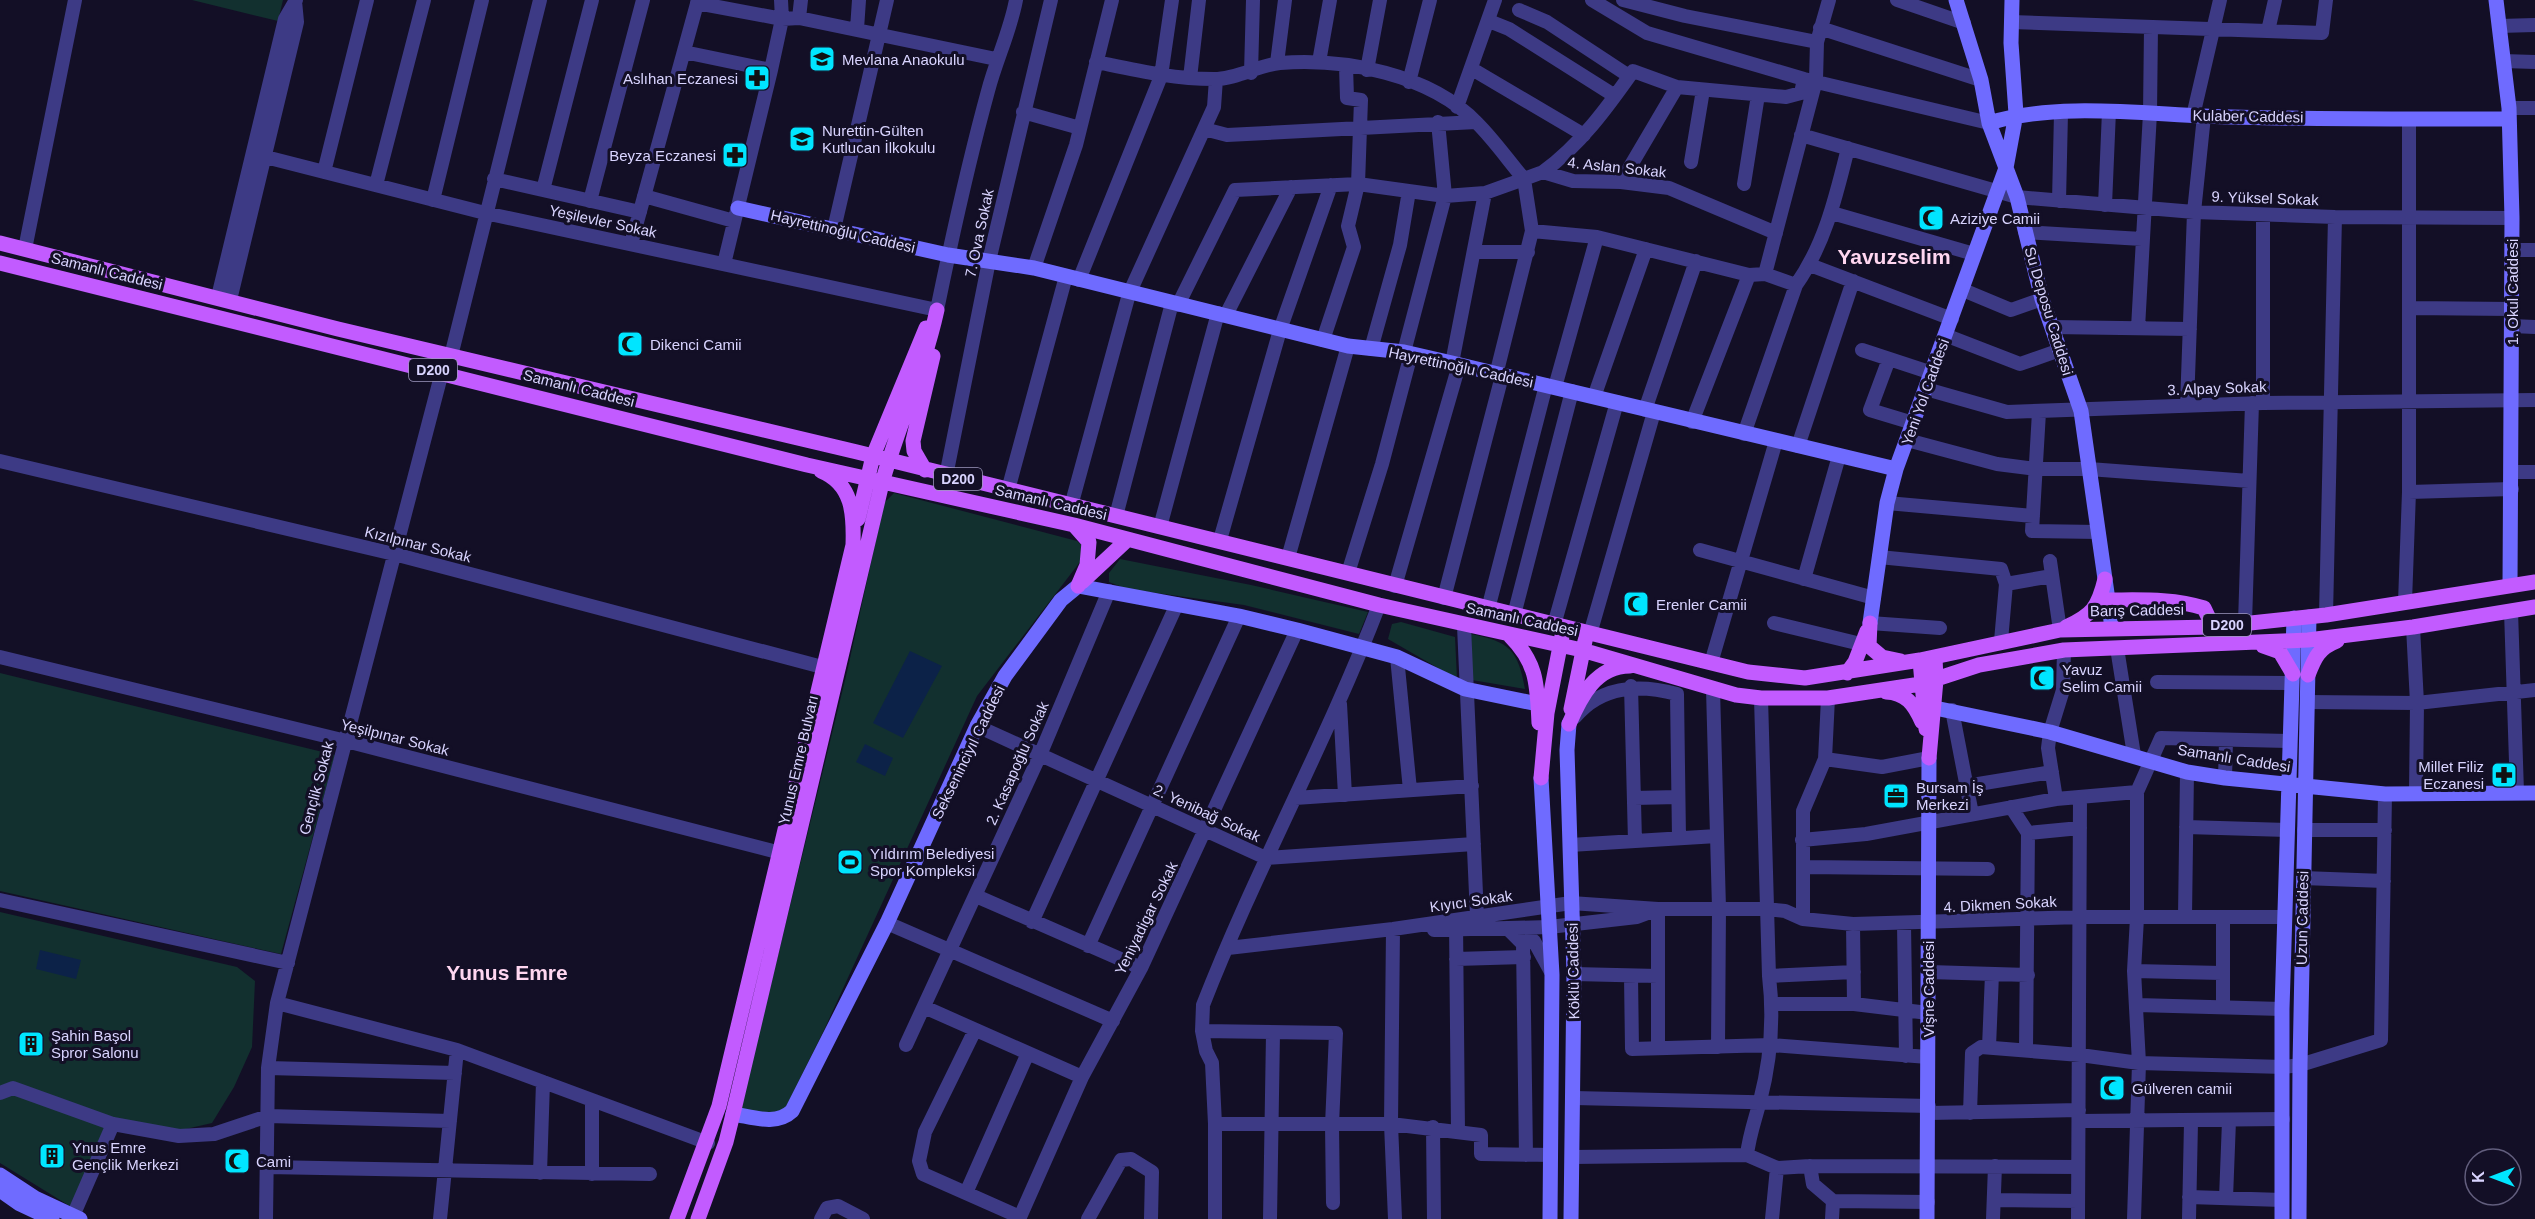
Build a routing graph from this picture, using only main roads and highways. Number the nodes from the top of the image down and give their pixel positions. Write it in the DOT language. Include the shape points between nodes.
graph roads {
  1 [pos="1956,0"];
  2 [pos="2012,0"];
  3 [pos="2496,0"];
  4 [pos="2016,114"];
  5 [pos="2509,114"];
  6 [pos="1989,123"];
  7 [pos="2006,168"];
  8 [pos="736,214"];
  9 [pos="0,243"];
  10 [pos="0,263"];
  11 [pos="935,317"];
  12 [pos="873,456"];
  13 [pos="889,460"];
  14 [pos="807,465"];
  15 [pos="1896,469"];
  16 [pos="925,470"];
  17 [pos="866,479"];
  18 [pos="882,483"];
  19 [pos="1074,525"];
  20 [pos="1127,540"];
  21 [pos="853,545"];
  22 [pos="2105,579"];
  23 [pos="2535,582"];
  24 [pos="2510,585"];
  25 [pos="1078,586"];
  26 [pos="2108,600"];
  27 [pos="2535,607"];
  28 [pos="2302,617"];
  29 [pos="1559,626"];
  30 [pos="2212,627"];
  31 [pos="2112,628"];
  32 [pos="2060,630"];
  33 [pos="1588,633"];
  34 [pos="1510,636"];
  35 [pos="2350,636"];
  36 [pos="2302,641"];
  37 [pos="2254,644"];
  38 [pos="1560,646"];
  39 [pos="1865,646"];
  40 [pos="2117,648"];
  41 [pos="1582,650"];
  42 [pos="1920,660"];
  43 [pos="1979,665"];
  44 [pos="1635,666"];
  45 [pos="1847,673"];
  46 [pos="2298,677"];
  47 [pos="1936,680"];
  48 [pos="1921,684"];
  49 [pos="1865,691"];
  50 [pos="1538,704"];
  51 [pos="1935,708"];
  52 [pos="1569,723"];
  53 [pos="1926,733"];
  54 [pos="1929,758"];
  55 [pos="1541,778"];
  56 [pos="2288,785"];
  57 [pos="2305,786"];
  58 [pos="2535,793"];
  59 [pos="733,1114"];
  60 [pos="0,1174"];
  61 [pos="0,1190"];
  62 [pos="43,1217"];
  63 [pos="76,1218"];
  64 [pos="677,1219"];
  65 [pos="698,1219"];
  66 [pos="1550,1219"];
  67 [pos="1571,1219"];
  68 [pos="1927,1219"];
  69 [pos="2282,1219"];
  70 [pos="2299,1219"];
  1 -- 6 [label="main road, Su Deposu Caddesi" via="1981,81"];
  2 -- 4 [label="main road, Yeni Yol Caddesi"];
  3 -- 5 [label="main road, 1. Okul Caddesi"];
  4 -- 5 [label="main road, Kulaber Caddesi" via="2109,111 2409,119"];
  4 -- 6 [label="main road, Kulaber Caddesi"];
  4 -- 7 [label="main road, Yeni Yol Caddesi"];
  5 -- 24 [label="main road, 1. Okul Caddesi" via="2513,400"];
  6 -- 7 [label="main road, Su Deposu Caddesi"];
  7 -- 15 [label="main road, Yeni Yol Caddesi"];
  7 -- 22 [label="main road, Su Deposu Caddesi" via="2042,299 2081,411"];
  8 -- 15 [label="main road, Hayrettinoğlu Caddesi" via="1034,268 1347,346 1407,353"];
  9 -- 12 [label="main road, Samanlı Caddesi / D200"];
  10 -- 14 [label="main road, Samanlı Caddesi / D200"];
  11 -- 12 [label="main road" via="922,335"];
  11 -- 13 [label="main road, Yunus Emre Bulvarı" via="927,353"];
  11 -- 16 [label="main road" via="932,365 913,441"];
  12 -- 13 [label="main road, Samanlı Caddesi / D200"];
  12 -- 17 [label="main road"];
  13 -- 16 [label="main road, Samanlı Caddesi / D200"];
  13 -- 18 [label="main road, Yunus Emre Bulvarı"];
  14 -- 17 [label="main road, Samanlı Caddesi / D200"];
  14 -- 21 [label="main road, Yunus Emre Bulvarı" via="828,474 846,491 854,518"];
  15 -- 39 [label="main road, Yeni Yol Caddesi"];
  16 -- 29 [label="main road, Samanlı Caddesi / D200"];
  17 -- 18 [label="main road, Samanlı Caddesi / D200"];
  17 -- 21 [label="main road"];
  18 -- 19 [label="main road, Samanlı Caddesi / D200"];
  18 -- 59 [label="main road, Yunus Emre Bulvarı"];
  19 -- 20 [label="main road, Samanlı Caddesi / D200"];
  19 -- 25 [label="main road" via="1089,542 1087,565"];
  20 -- 25 [label="main road"];
  20 -- 34 [label="main road, Samanlı Caddesi / D200"];
  21 -- 64 [label="main road, Yunus Emre Bulvarı" via="725,1085 708,1143"];
  22 -- 26 [label="main road, Su Deposu Caddesi"];
  22 -- 32 [label="main road" via="2098,605 2092,612"];
  23 -- 24 [label="main road, Barış Caddesi / D200"];
  24 -- 28 [label="main road, Barış Caddesi / D200"];
  25 -- 50 [label="main road" via="1297,630 1396,657 1465,689"];
  25 -- 59 [label="main road, Sekseninciyıl Caddesi" via="1061,600 1019,657 977,726 887,923 792,1111 783,1119 774,1120"];
  26 -- 30 [label="main road" via="2194,605 2205,608"];
  26 -- 31 [label="main road, Su Deposu Caddesi"];
  27 -- 35 [label="main road, D200"];
  28 -- 30 [label="main road, Barış Caddesi / D200"];
  28 -- 36 [label="main road, Uzun Caddesi"];
  29 -- 33 [label="main road, Samanlı Caddesi / D200"];
  29 -- 38 [label="main road"];
  30 -- 31 [label="main road, Barış Caddesi / D200"];
  31 -- 32 [label="main road, Barış Caddesi / D200"];
  31 -- 40 [label="main road"];
  32 -- 42 [label="main road, Barış Caddesi / D200"];
  33 -- 41 [label="main road"];
  33 -- 45 [label="main road, Samanlı Caddesi / D200" via="1779,676 1806,678"];
  34 -- 38 [label="main road, Samanlı Caddesi / D200"];
  34 -- 50 [label="main road" via="1531,661"];
  35 -- 36 [label="main road, D200"];
  35 -- 46 [label="main road" via="2324,646"];
  36 -- 37 [label="main road, D200"];
  36 -- 46 [label="main road, Uzun Caddesi"];
  37 -- 40 [label="main road, D200"];
  37 -- 46 [label="main road" via="2280,652"];
  38 -- 41 [label="main road, Samanlı Caddesi / D200"];
  38 -- 55 [label="main road" via="1547,712"];
  39 -- 42 [label="main road" via="1882,657"];
  39 -- 45 [label="main road"];
  40 -- 43 [label="main road, D200" via="2064,650"];
  41 -- 44 [label="main road, Samanlı Caddesi / D200"];
  41 -- 52 [label="main road"];
  42 -- 45 [label="main road, Samanlı Caddesi / D200"];
  42 -- 47 [label="main road"];
  42 -- 48 [label="main road"];
  43 -- 47 [label="main road, D200"];
  43 -- 51 [label="main road" via="1951,679"];
  44 -- 49 [label="main road, Samanlı Caddesi / D200" via="1713,689 1761,698 1828,698"];
  44 -- 52 [label="main road" via="1597,677 1579,700"];
  46 -- 56 [label="main road, Uzun Caddesi"];
  46 -- 57 [label="main road, Uzun Caddesi" via="2307,702"];
  47 -- 48 [label="main road, D200"];
  47 -- 51 [label="main road"];
  48 -- 49 [label="main road, Samanlı Caddesi / D200"];
  48 -- 53 [label="main road"];
  49 -- 53 [label="main road" via="1904,696 1917,711"];
  50 -- 55 [label="main road"];
  51 -- 54 [label="main road"];
  51 -- 56 [label="main road, Samanlı Caddesi" via="2050,732 2187,772"];
  52 -- 67 [label="main road, Köklü Caddesi" via="1574,974"];
  53 -- 54 [label="main road"];
  54 -- 68 [label="main road, Vişne Caddesi"];
  55 -- 66 [label="main road, Köklü Caddesi" via="1552,975"];
  56 -- 57 [label="main road, Samanlı Caddesi"];
  56 -- 69 [label="main road, Uzun Caddesi"];
  57 -- 58 [label="main road, Samanlı Caddesi" via="2385,794"];
  57 -- 70 [label="main road, Uzun Caddesi"];
  59 -- 65 [label="main road, Yunus Emre Bulvarı"];
  60 -- 63 [label="main road"];
  61 -- 62 [label="main road"];
}
